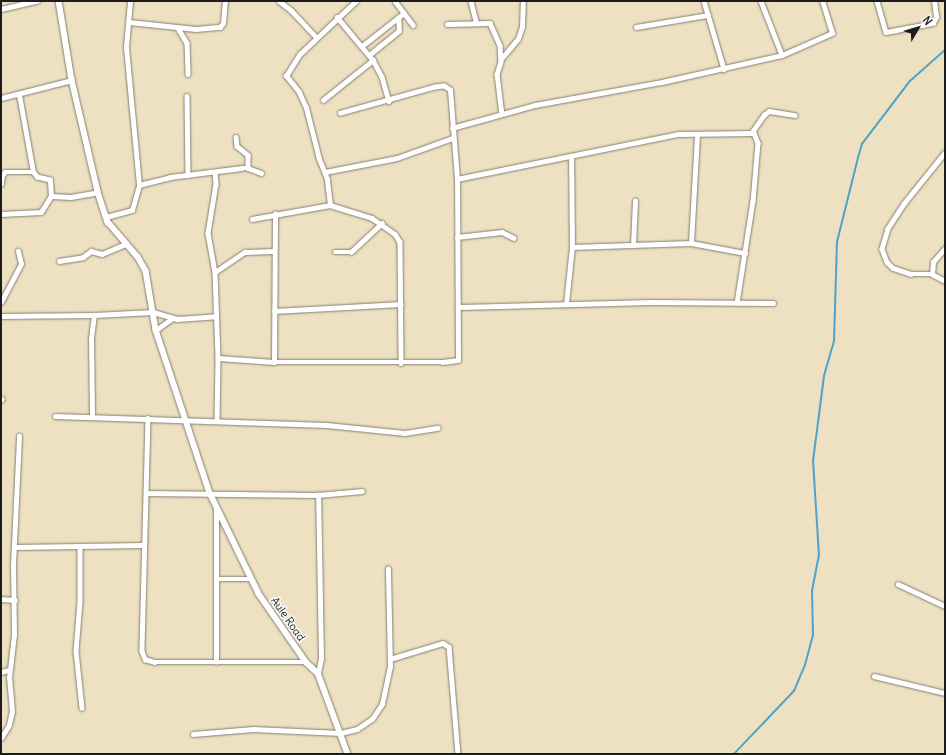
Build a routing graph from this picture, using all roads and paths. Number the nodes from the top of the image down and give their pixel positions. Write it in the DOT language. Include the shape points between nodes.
graph roads {
  1 [pos="37,1"];
  2 [pos="59,1"];
  3 [pos="130,1"];
  4 [pos="225,1"];
  5 [pos="279,1"];
  6 [pos="356,1"];
  7 [pos="396,1"];
  8 [pos="471,1"];
  9 [pos="523,1"];
  10 [pos="704,1"];
  11 [pos="761,1"];
  12 [pos="822,1"];
  13 [pos="877,1"];
  14 [pos="934,1"];
  15 [pos="1,9"];
  16 [pos="404,13"];
  17 [pos="708,15"];
  18 [pos="337,18"];
  19 [pos="398,18"];
  20 [pos="476,21"];
  21 [pos="129,22"];
  22 [pos="447,24"];
  23 [pos="413,25"];
  24 [pos="178,28"];
  25 [pos="636,28"];
  26 [pos="316,37"];
  27 [pos="512,45"];
  28 [pos="362,46"];
  29 [pos="500,49"];
  30 [pos="369,55"];
  31 [pos="782,56"];
  32 [pos="501,59"];
  33 [pos="373,60"];
  34 [pos="724,69"];
  35 [pos="188,74"];
  36 [pos="72,80"];
  37 [pos="19,95"];
  38 [pos="187,96"];
  39 [pos="1,98"];
  40 [pos="323,100"];
  41 [pos="389,101"];
  42 [pos="341,113"];
  43 [pos="502,114"];
  44 [pos="795,115"];
  45 [pos="452,128"];
  46 [pos="752,132"];
  47 [pos="697,135"];
  48 [pos="236,137"];
  49 [pos="453,138"];
  50 [pos="945,153"];
  51 [pos="571,157"];
  52 [pos="248,168"];
  53 [pos="33,172"];
  54 [pos="215,172"];
  55 [pos="325,172"];
  56 [pos="261,173"];
  57 [pos="188,175"];
  58 [pos="457,178"];
  59 [pos="1,184"];
  60 [pos="139,185"];
  61 [pos="98,192"];
  62 [pos="51,196"];
  63 [pos="634,201"];
  64 [pos="330,205"];
  65 [pos="1,214"];
  66 [pos="275,214"];
  67 [pos="106,217"];
  68 [pos="252,219"];
  69 [pos="382,223"];
  70 [pos="457,237"];
  71 [pos="514,238"];
  72 [pos="691,243"];
  73 [pos="126,244"];
  74 [pos="633,245"];
  75 [pos="572,247"];
  76 [pos="945,248"];
  77 [pos="18,251"];
  78 [pos="274,251"];
  79 [pos="335,252"];
  80 [pos="746,253"];
  81 [pos="59,261"];
  82 [pos="215,272"];
  83 [pos="932,274"];
  84 [pos="945,282"];
  85 [pos="1,302"];
  86 [pos="737,303"];
  87 [pos="773,303"];
  88 [pos="401,304"];
  89 [pos="566,304"];
  90 [pos="459,307"];
  91 [pos="274,311"];
  92 [pos="153,312"];
  93 [pos="94,315"];
  94 [pos="1,316"];
  95 [pos="216,316"];
  96 [pos="171,319"];
  97 [pos="156,330"];
  98 [pos="218,358"];
  99 [pos="274,362"];
  100 [pos="401,362"];
  101 [pos="55,416"];
  102 [pos="92,416"];
  103 [pos="148,418"];
  104 [pos="185,420"];
  105 [pos="217,421"];
  106 [pos="438,428"];
  107 [pos="19,436"];
  108 [pos="362,491"];
  109 [pos="146,493"];
  110 [pos="210,494"];
  111 [pos="318,494"];
  112 [pos="216,508"];
  113 [pos="144,545"];
  114 [pos="80,546"];
  115 [pos="14,547"];
  116 [pos="388,569"];
  117 [pos="216,579"];
  118 [pos="251,579"];
  119 [pos="898,584"];
  120 [pos="1,600"];
  121 [pos="15,600"];
  122 [pos="945,606"];
  123 [pos="390,659"];
  124 [pos="216,662"];
  125 [pos="306,662"];
  126 [pos="9,670"];
  127 [pos="1,672"];
  128 [pos="318,673"];
  129 [pos="874,676"];
  130 [pos="945,693"];
  131 [pos="82,708"];
  132 [pos="341,733"];
  133 [pos="193,734"];
  134 [pos="1,738"];
  135 [pos="348,754"];
  136 [pos="458,754"];
  1 -- 15 [label="street"];
  2 -- 36 [label="street, Aule Road"];
  3 -- 21 [label="street"];
  4 -- 24 [label="street" via="221,26"];
  5 -- 26 [label="street"];
  6 -- 18 [label="street"];
  7 -- 16 [label="street"];
  8 -- 20 [label="street"];
  9 -- 27 [label="street" via="522,27 518,39"];
  10 -- 17 [label="street"];
  11 -- 31 [label="street"];
  12 -- 31 [label="street" via="832,33"];
  13 -- 14 [label="street" via="886,32 933,23 936,17"];
  16 -- 19 [label="street"];
  16 -- 23 [label="street"];
  17 -- 25 [label="street"];
  17 -- 34 [label="street"];
  18 -- 26 [label="street"];
  18 -- 28 [label="street"];
  19 -- 28 [label="street"];
  19 -- 30 [label="street" via="399,31"];
  20 -- 22 [label="street"];
  20 -- 29 [label="street" via="490,23"];
  21 -- 24 [label="street"];
  21 -- 60 [label="street" via="126,47"];
  24 -- 35 [label="street" via="184,34 187,43"];
  26 -- 55 [label="street" via="300,54 286,76 302,98"];
  27 -- 29 [label="street"];
  27 -- 32 [label="street"];
  28 -- 30 [label="street"];
  29 -- 32 [label="street"];
  30 -- 33 [label="street"];
  31 -- 34 [label="street"];
  32 -- 43 [label="street" via="497,74"];
  33 -- 40 [label="street"];
  33 -- 41 [label="street" via="382,77"];
  34 -- 43 [label="street"];
  36 -- 37 [label="street"];
  36 -- 61 [label="street, Aule Road"];
  37 -- 39 [label="street"];
  37 -- 53 [label="street"];
  38 -- 57 [label="street"];
  41 -- 42 [label="street"];
  41 -- 45 [label="street" via="435,87 447,87 451,94"];
  43 -- 45 [label="street"];
  44 -- 46 [label="street" via="770,111"];
  45 -- 49 [label="street"];
  46 -- 47 [label="street"];
  46 -- 80 [label="street" via="756,135 758,143"];
  47 -- 51 [label="street" via="679,134"];
  47 -- 72 [label="street"];
  48 -- 52 [label="street" via="237,146 248,155"];
  49 -- 55 [label="street" via="397,158"];
  49 -- 58 [label="street"];
  50 -- 83 [label="street" via="888,228 882,249 893,268 911,274"];
  51 -- 58 [label="street"];
  51 -- 75 [label="street"];
  52 -- 54 [label="street"];
  52 -- 56 [label="street"];
  53 -- 59 [label="street" via="5,172"];
  53 -- 62 [label="street" via="37,177 50,180"];
  54 -- 57 [label="street"];
  54 -- 82 [label="street" via="216,184 208,234"];
  55 -- 64 [label="street"];
  57 -- 60 [label="street" via="161,178"];
  58 -- 70 [label="street"];
  60 -- 67 [label="street" via="132,210"];
  61 -- 62 [label="street" via="71,197"];
  61 -- 67 [label="street, Aule Road"];
  62 -- 65 [label="street" via="41,212"];
  63 -- 74 [label="street"];
  64 -- 66 [label="street"];
  64 -- 69 [label="street" via="348,209"];
  66 -- 68 [label="street"];
  66 -- 78 [label="street"];
  67 -- 73 [label="street, Aule Road"];
  69 -- 79 [label="street" via="351,252"];
  69 -- 88 [label="street" via="400,242"];
  70 -- 71 [label="street" via="502,232"];
  70 -- 90 [label="street"];
  72 -- 74 [label="street"];
  72 -- 80 [label="street"];
  73 -- 81 [label="street" via="102,254 91,251 83,256"];
  73 -- 92 [label="street, Aule Road" via="146,271"];
  74 -- 75 [label="street"];
  75 -- 89 [label="street"];
  76 -- 83 [label="street" via="933,262"];
  77 -- 85 [label="street" via="21,264"];
  78 -- 82 [label="street" via="245,252"];
  78 -- 91 [label="street"];
  80 -- 86 [label="street"];
  82 -- 95 [label="street"];
  83 -- 84 [label="street"];
  86 -- 87 [label="street"];
  86 -- 89 [label="street"];
  88 -- 91 [label="street"];
  88 -- 100 [label="street"];
  89 -- 90 [label="street"];
  90 -- 100 [label="street" via="458,360"];
  91 -- 99 [label="street"];
  92 -- 93 [label="street"];
  92 -- 96 [label="street"];
  92 -- 97 [label="street, Aule Road"];
  93 -- 94 [label="street"];
  93 -- 102 [label="street" via="91,339"];
  95 -- 96 [label="street"];
  95 -- 98 [label="street"];
  96 -- 97 [label="street"];
  97 -- 104 [label="street, Aule Road"];
  98 -- 99 [label="street"];
  98 -- 105 [label="street"];
  99 -- 100 [label="street"];
  101 -- 102 [label="street"];
  102 -- 103 [label="street"];
  103 -- 104 [label="street"];
  103 -- 109 [label="street"];
  104 -- 105 [label="street"];
  104 -- 110 [label="street, Aule Road"];
  105 -- 106 [label="street" via="327,425 405,433"];
  107 -- 115 [label="street"];
  108 -- 111 [label="street"];
  109 -- 110 [label="street"];
  109 -- 113 [label="street"];
  110 -- 111 [label="street"];
  110 -- 112 [label="street, Aule Road"];
  111 -- 128 [label="street" via="321,659"];
  112 -- 117 [label="street"];
  112 -- 118 [label="street, Aule Road"];
  113 -- 114 [label="street"];
  113 -- 124 [label="street" via="142,651 145,659 155,662"];
  114 -- 115 [label="street"];
  114 -- 131 [label="street" via="80,602 76,651"];
  115 -- 121 [label="street"];
  116 -- 123 [label="street"];
  117 -- 118 [label="street"];
  117 -- 124 [label="street"];
  118 -- 125 [label="street, Aule Road"];
  119 -- 122 [label="street"];
  120 -- 121 [label="street"];
  121 -- 126 [label="street"];
  123 -- 132 [label="street" via="387,685 378,712 361,726"];
  123 -- 136 [label="street" via="443,643 449,647"];
  124 -- 125 [label="street"];
  125 -- 128 [label="street, Aule Road"];
  126 -- 127 [label="street"];
  126 -- 134 [label="street" via="12,717"];
  128 -- 132 [label="street, Aule Road"];
  129 -- 130 [label="street"];
  132 -- 133 [label="street" via="249,729"];
  132 -- 135 [label="street, Aule Road"];
}
